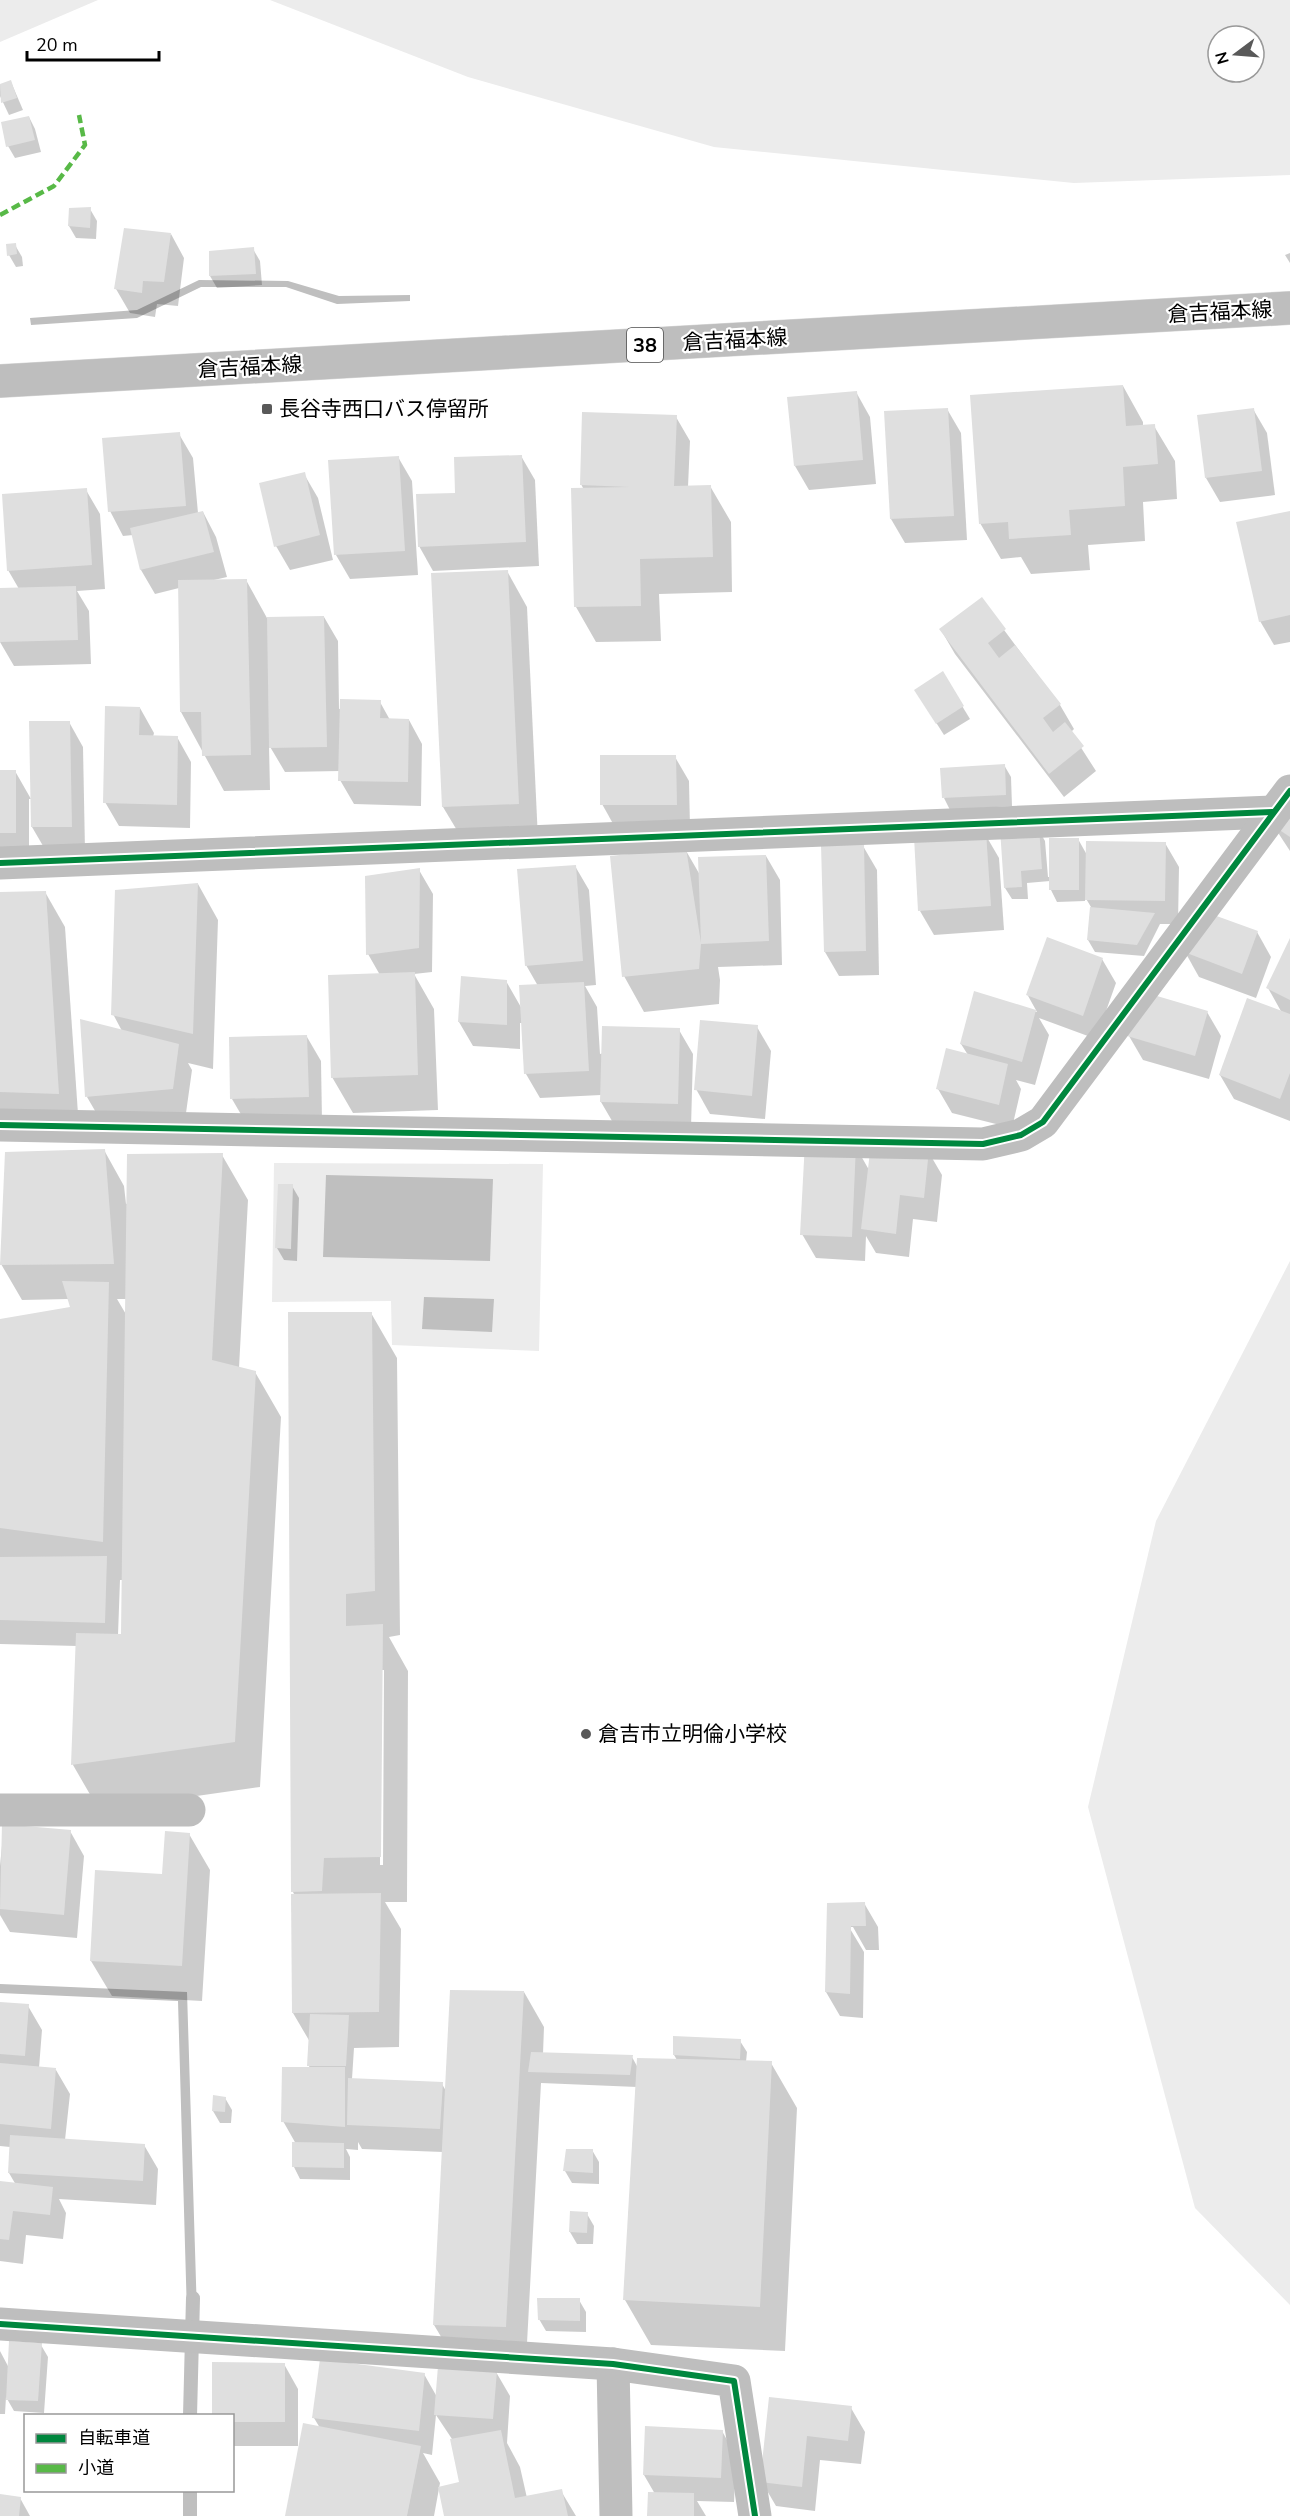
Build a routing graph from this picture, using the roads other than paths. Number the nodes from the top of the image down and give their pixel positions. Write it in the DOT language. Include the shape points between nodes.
graph roads {
  1 [pos="1290,308"];
  2 [pos="0,381"];
  3 [pos="1282,802"];
  4 [pos="0,863"];
  5 [pos="0,1125"];
  6 [pos="0,1809"];
  7 [pos="189,1810"];
  8 [pos="0,2324"];
  9 [pos="614,2364"];
  10 [pos="616,2516"];
  11 [pos="755,2516"];
  1 -- 2 [label="street, 倉吉福本線 / 38"];
  3 -- 4 [label="street"];
  3 -- 5 [label="street" via="1043,1122 1021,1135 983,1144"];
  6 -- 7 [label="street"];
  8 -- 9 [label="street"];
  9 -- 10 [label="street"];
  9 -- 11 [label="street" via="734,2381"];
}
